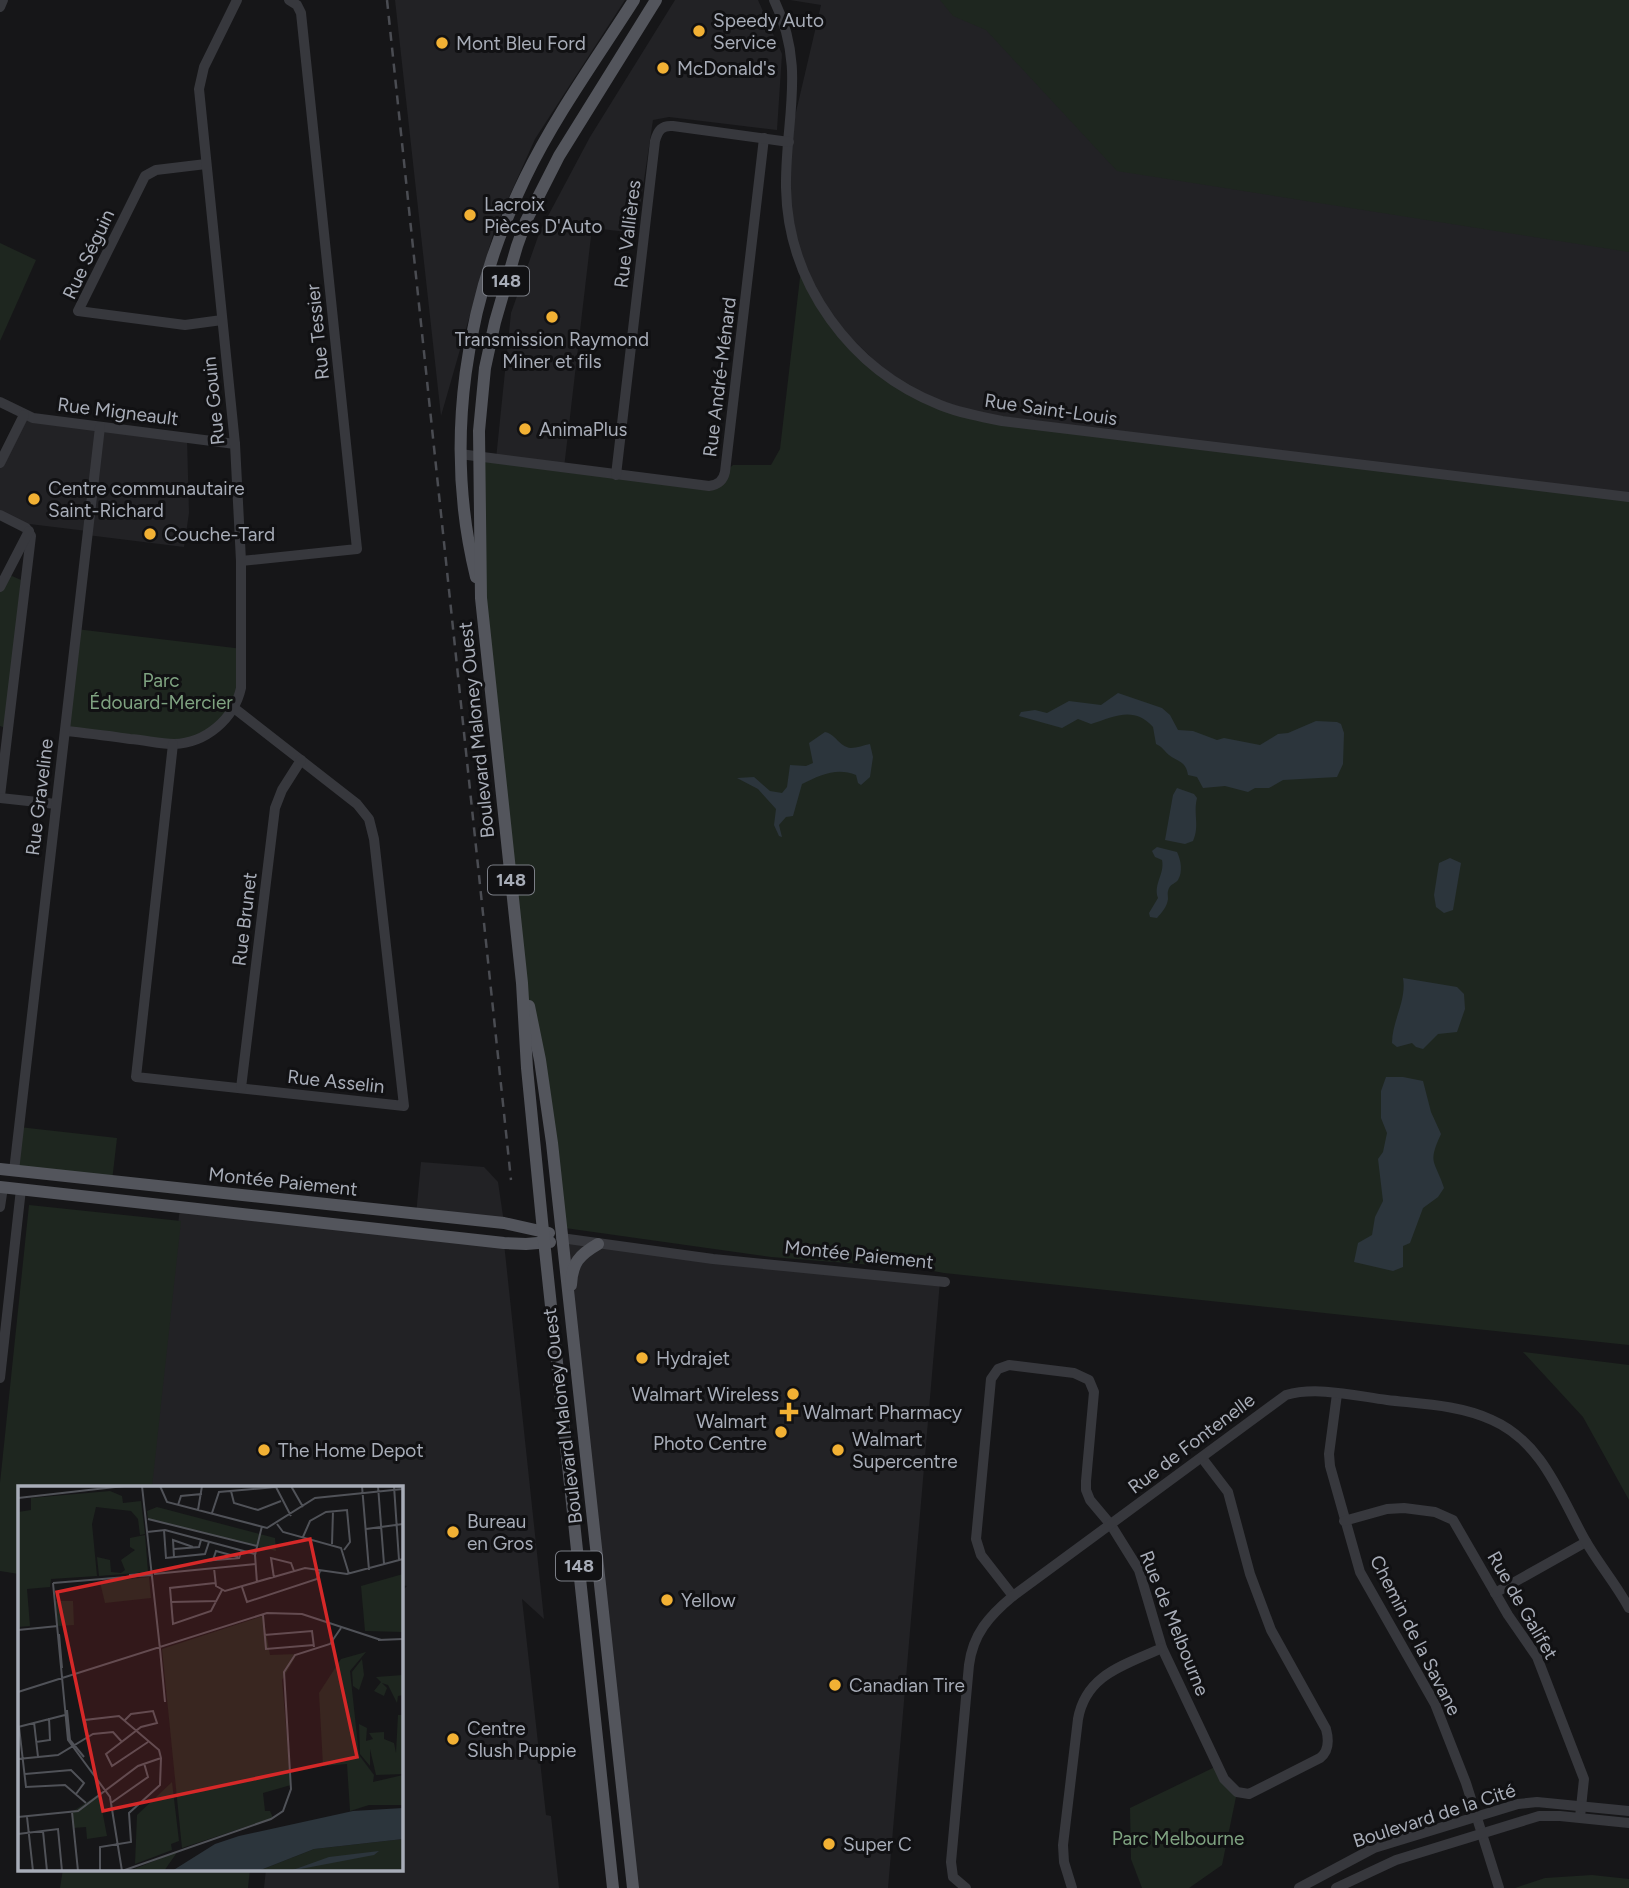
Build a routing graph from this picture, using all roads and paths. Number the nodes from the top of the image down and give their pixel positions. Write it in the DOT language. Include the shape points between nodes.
graph roads {
  1 [pos="4,0"];
  2 [pos="236,0"];
  3 [pos="289,0"];
  4 [pos="634,0"];
  5 [pos="656,0"];
  6 [pos="774,0"];
  7 [pos="0,7"];
  8 [pos="764,138"];
  9 [pos="789,142"];
  10 [pos="206,164"];
  11 [pos="222,320"];
  12 [pos="0,402"];
  13 [pos="24,415"];
  14 [pos="100,427"];
  15 [pos="235,444"];
  16 [pos="460,454"];
  17 [pos="478,457"];
  18 [pos="0,463"];
  19 [pos="616,475"];
  20 [pos="1629,497"];
  21 [pos="0,515"];
  22 [pos="29,531"];
  23 [pos="241,561"];
  24 [pos="0,587"];
  25 [pos="481,598"];
  26 [pos="234,708"];
  27 [pos="4,727"];
  28 [pos="65,731"];
  29 [pos="173,744"];
  30 [pos="301,760"];
  31 [pos="0,797"];
  32 [pos="56,803"];
  33 [pos="522,982"];
  34 [pos="241,1088"];
  35 [pos="0,1169"];
  36 [pos="14,1171"];
  37 [pos="1,1187"];
  38 [pos="21,1189"];
  39 [pos="0,1207"];
  40 [pos="544,1237"];
  41 [pos="561,1238"];
  42 [pos="598,1244"];
  43 [pos="945,1282"];
  44 [pos="570,1321"];
  45 [pos="0,1378"];
  46 [pos="1337,1394"];
  47 [pos="1202,1458"];
  48 [pos="1344,1521"];
  49 [pos="1111,1525"];
  50 [pos="1586,1542"];
  51 [pos="1495,1593"];
  52 [pos="1013,1597"];
  53 [pos="1629,1608"];
  54 [pos="1162,1648"];
  55 [pos="1629,1811"];
  56 [pos="1582,1812"];
  57 [pos="1476,1817"];
  58 [pos="1629,1823"];
  59 [pos="1481,1833"];
  60 [pos="613,1888"];
  61 [pos="633,1888"];
  62 [pos="966,1888"];
  63 [pos="1072,1888"];
  64 [pos="1299,1888"];
  65 [pos="1336,1888"];
  66 [pos="1499,1888"];
  1 -- 7 [label="street"];
  2 -- 10 [label="street, Rue Gouin" via="199,82"];
  3 -- 23 [label="street, Rue Tessier" via="301,13 357,549"];
  4 -- 16 [label="main road, Boulevard Maloney Ouest / 148" via="539,152 500,236 469,348"];
  5 -- 17 [label="main road, Boulevard Maloney Ouest / 148" via="559,156 526,221 489,345"];
  6 -- 9 [label="street, Rue Saint-Louis" via="788,34 793,65"];
  8 -- 9 [label="street, Rue Vallières"];
  8 -- 19 [label="street, Rue André-Ménard" via="724,476 709,486"];
  8 -- 19 [label="street, Rue Vallières" via="669,126 659,130"];
  9 -- 20 [label="street, Rue Saint-Louis" via="789,223 814,296 831,322 869,361 912,392 938,404 982,418 1068,431"];
  10 -- 11 [label="street, Rue Gouin"];
  10 -- 11 [label="street, Rue Séguin" via="156,170 145,176 78,311 185,325"];
  11 -- 15 [label="street, Rue Gouin"];
  12 -- 13 [label="street, Rue Migneault"];
  13 -- 14 [label="street, Rue Migneault"];
  13 -- 18 [label="street"];
  14 -- 15 [label="street, Rue Migneault"];
  14 -- 28 [label="street, Rue Graveline"];
  15 -- 23 [label="street, Rue Gouin"];
  16 -- 17 [label="street, Rue André-Ménard"];
  16 -- 25 [label="main road, Boulevard Maloney Ouest / 148" via="469,551"];
  17 -- 19 [label="street, Rue André-Ménard"];
  17 -- 25 [label="main road, Boulevard Maloney Ouest / 148"];
  21 -- 22 [label="street"];
  22 -- 24 [label="street"];
  22 -- 27 [label="street"];
  23 -- 26 [label="street, Rue Gouin" via="243,676"];
  25 -- 33 [label="main road, Boulevard Maloney Ouest / 148"];
  26 -- 29 [label="street, Rue Gouin" via="210,733"];
  26 -- 30 [label="street, Rue Asselin"];
  27 -- 31 [label="street"];
  28 -- 29 [label="street, Rue Gouin"];
  28 -- 32 [label="street, Rue Graveline"];
  29 -- 34 [label="street, Rue Asselin" via="136,1077"];
  30 -- 34 [label="street, Rue Brunet" via="275,808"];
  30 -- 34 [label="street, Rue Asselin" via="357,804 372,828 404,1106"];
  31 -- 32 [label="street"];
  32 -- 36 [label="street, Rue Graveline"];
  33 -- 40 [label="main road, Boulevard Maloney Ouest / 148"];
  33 -- 41 [label="main road, Boulevard Maloney Ouest / 148" via="535,1027 546,1097"];
  35 -- 36 [label="main road, Montée Paiement"];
  36 -- 37 [label="main road"];
  36 -- 38 [label="main road"];
  36 -- 40 [label="main road, Montée Paiement" via="504,1223"];
  37 -- 38 [label="main road, Montée Paiement"];
  37 -- 39 [label="street"];
  38 -- 40 [label="main road, Montée Paiement" via="504,1243"];
  38 -- 45 [label="street"];
  40 -- 41 [label="main road, Montée Paiement"];
  40 -- 60 [label="main road, Boulevard Maloney Ouest / 148"];
  41 -- 42 [label="street, Montée Paiement"];
  41 -- 44 [label="main road, Boulevard Maloney Ouest / 148"];
  42 -- 43 [label="street, Montée Paiement"];
  42 -- 44 [label="main road" via="573,1266"];
  44 -- 61 [label="main road, Boulevard Maloney Ouest / 148"];
  46 -- 47 [label="street, Rue de Fontenelle" via="1286,1395"];
  46 -- 48 [label="street, Chemin de la Savane" via="1329,1454"];
  46 -- 50 [label="street, Rue de Fontenelle" via="1453,1408 1506,1426 1534,1451"];
  47 -- 49 [label="street, Rue de Fontenelle"];
  47 -- 54 [label="street, Rue de Melbourne" via="1228,1492 1271,1630 1326,1729 1324,1755 1255,1792 1243,1794 1232,1789"];
  48 -- 51 [label="street, Rue de Galifet" via="1387,1508 1448,1516"];
  48 -- 57 [label="street, Chemin de la Savane" via="1366,1586 1428,1689"];
  49 -- 52 [label="street, Rue de Fontenelle"];
  49 -- 52 [label="street, Rue de Melbourne" via="1086,1490 1094,1399 1089,1380 1074,1373 1009,1366 998,1369 989,1387 976,1539 981,1555"];
  49 -- 54 [label="street, Rue de Melbourne" via="1139,1570"];
  50 -- 51 [label="street"];
  50 -- 53 [label="street, Rue de Fontenelle"];
  51 -- 56 [label="street, Rue de Galifet" via="1537,1657 1584,1779"];
  52 -- 62 [label="street, Rue de Fontenelle" via="988,1618 970,1655 951,1862 953,1877"];
  54 -- 63 [label="street" via="1104,1675 1082,1702 1063,1845"];
  55 -- 56 [label="street, Boulevard de la Cité"];
  56 -- 57 [label="street, Boulevard de la Cité" via="1536,1802"];
  56 -- 58 [label="street, Boulevard de la Cité"];
  56 -- 59 [label="street, Boulevard de la Cité" via="1539,1816"];
  57 -- 59 [label="street, Chemin de la Savane"];
  57 -- 64 [label="street, Boulevard de la Cité" via="1374,1849"];
  59 -- 65 [label="street, Boulevard de la Cité" via="1383,1864"];
  59 -- 66 [label="street, Chemin de la Savane"];
}
